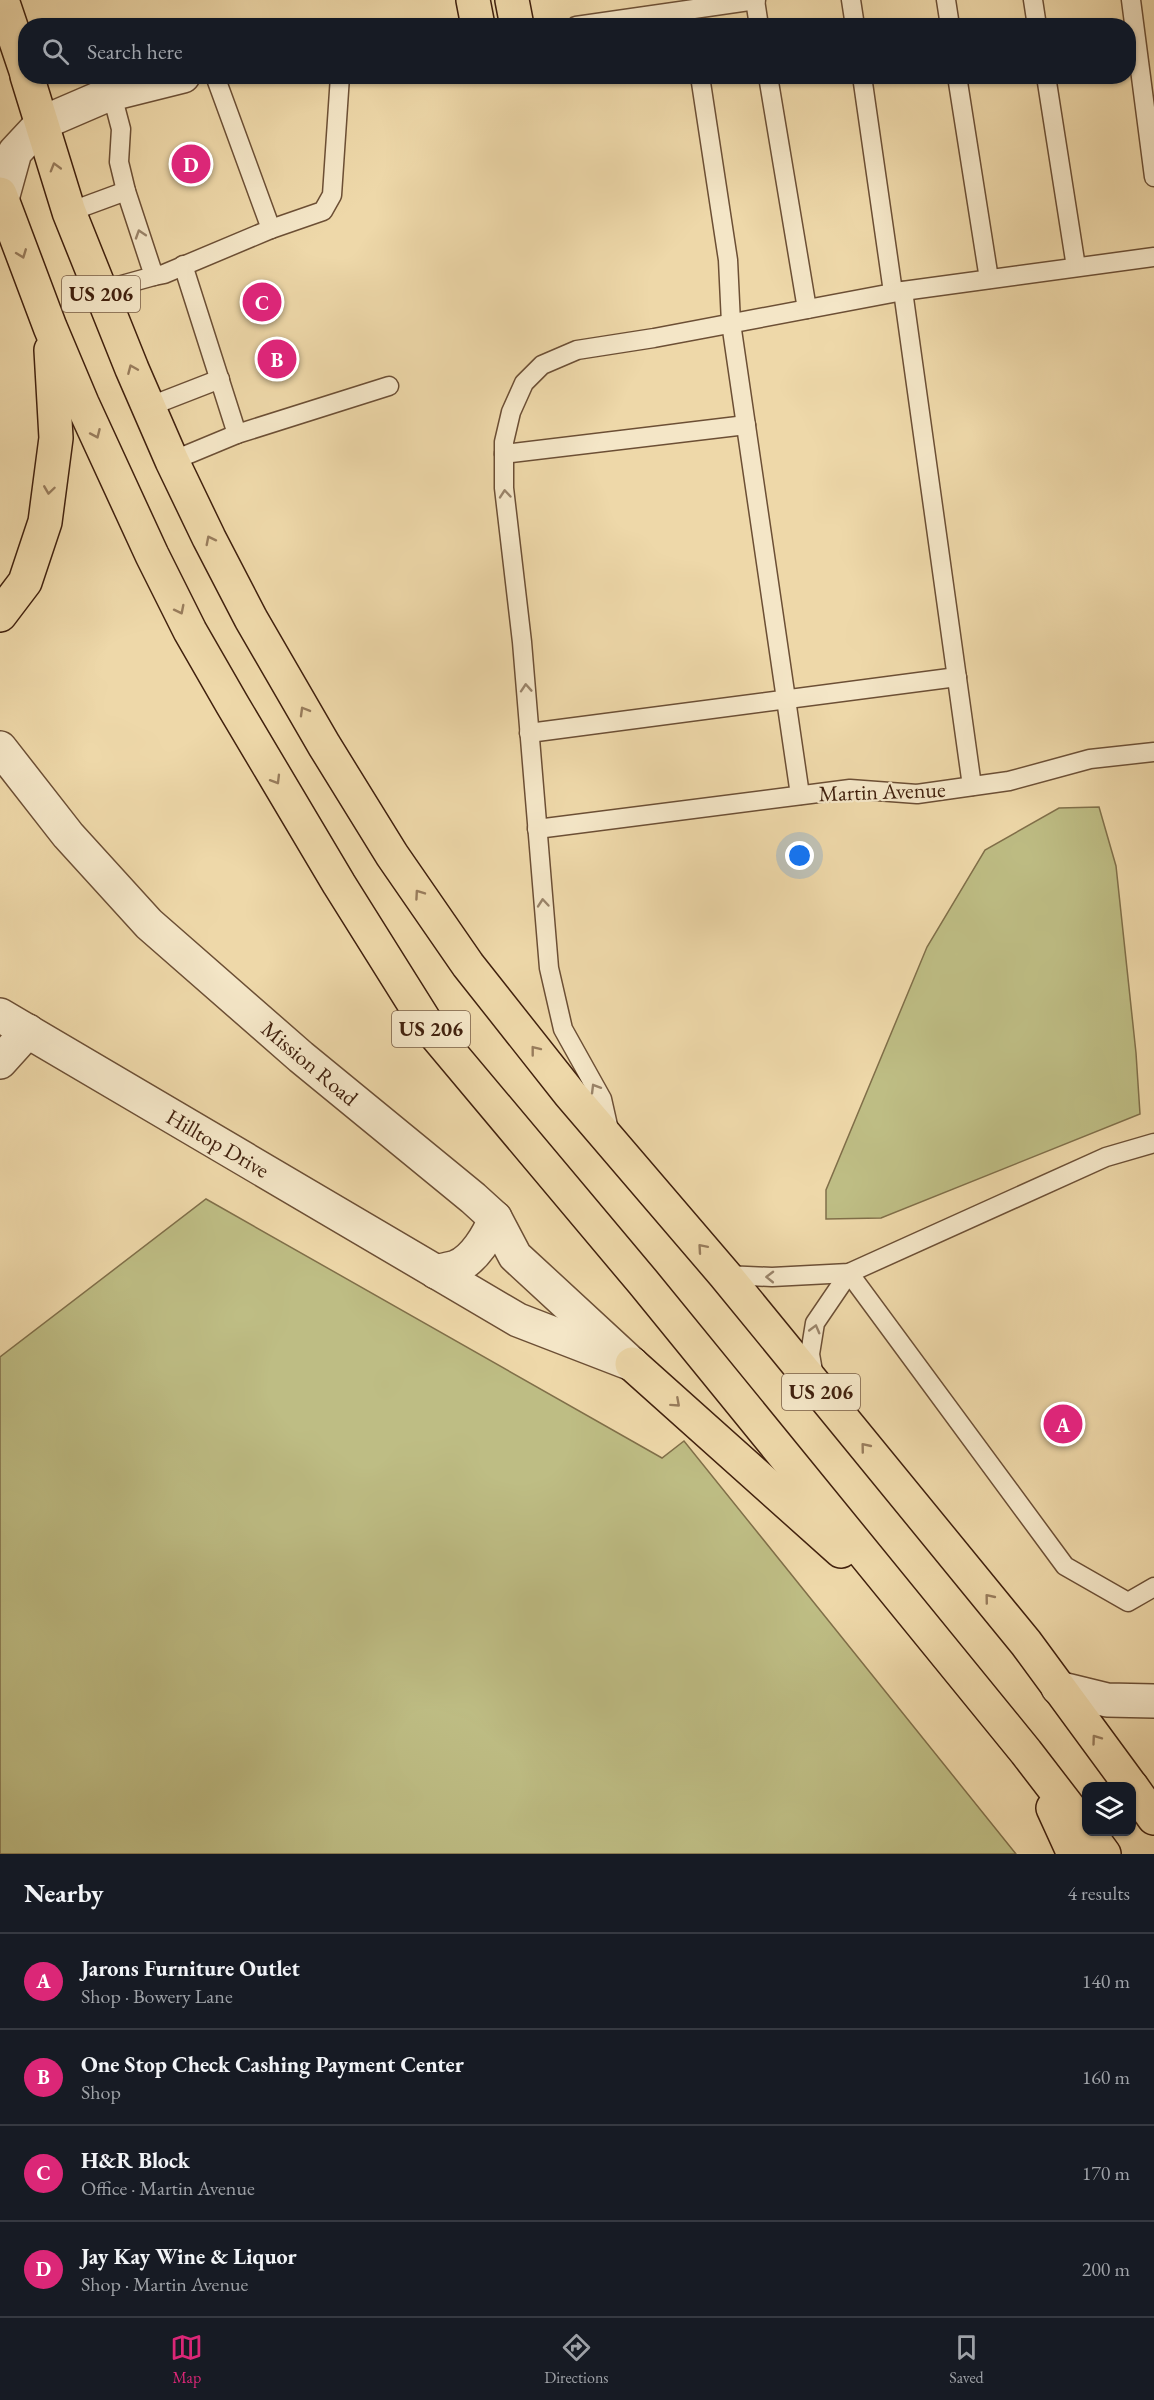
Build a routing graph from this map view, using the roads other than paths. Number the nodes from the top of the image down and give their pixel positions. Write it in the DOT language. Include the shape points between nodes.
graph roads {
  1 [pos="2,0"];
  2 [pos="473,0"];
  3 [pos="512,0"];
  4 [pos="755,0"];
  5 [pos="851,0"];
  6 [pos="946,0"];
  7 [pos="1033,0"];
  8 [pos="1131,0"];
  9 [pos="697,11"];
  10 [pos="476,18"];
  11 [pos="515,18"];
  12 [pos="641,18"];
  13 [pos="758,18"];
  14 [pos="854,18"];
  15 [pos="949,18"];
  16 [pos="1036,18"];
  17 [pos="1133,18"];
  18 [pos="1136,38"];
  19 [pos="18,47"];
  20 [pos="30,84"];
  21 [pos="151,84"];
  22 [pos="218,84"];
  23 [pos="339,84"];
  24 [pos="701,84"];
  25 [pos="769,84"];
  26 [pos="863,84"];
  27 [pos="958,84"];
  28 [pos="1047,84"];
  29 [pos="107,95"];
  30 [pos="42,123"];
  31 [pos="1154,177"];
  32 [pos="126,191"];
  33 [pos="1,196"];
  34 [pos="69,212"];
  35 [pos="271,229"];
  36 [pos="1154,257"];
  37 [pos="183,265"];
  38 [pos="1076,267"];
  39 [pos="154,276"];
  40 [pos="988,279"];
  41 [pos="100,291"];
  42 [pos="898,292"];
  43 [pos="807,309"];
  44 [pos="731,323"];
  45 [pos="50,327"];
  46 [pos="220,379"];
  47 [pos="389,386"];
  48 [pos="148,407"];
  49 [pos="746,424"];
  50 [pos="237,434"];
  51 [pos="504,454"];
  52 [pos="172,461"];
  53 [pos="0,615"];
  54 [pos="957,677"];
  55 [pos="786,700"];
  56 [pos="529,733"];
  57 [pos="0,748"];
  58 [pos="1154,752"];
  59 [pos="972,786"];
  60 [pos="800,795"];
  61 [pos="537,829"];
  62 [pos="0,1015"];
  63 [pos="28,1031"];
  64 [pos="0,1062"];
  65 [pos="1154,1143"];
  66 [pos="612,1144"];
  67 [pos="495,1218"];
  68 [pos="436,1272"];
  69 [pos="849,1273"];
  70 [pos="725,1275"];
  71 [pos="632,1364"];
  72 [pos="816,1386"];
  73 [pos="1154,1587"];
  74 [pos="915,1618"];
  75 [pos="1058,1688"];
  76 [pos="1154,1701"];
  77 [pos="1026,1752"];
  78 [pos="1127,1782"];
  79 [pos="1136,1794"];
  80 [pos="1154,1818"];
  81 [pos="1082,1825"];
  82 [pos="1091,1836"];
  83 [pos="1074,1854"];
  84 [pos="1104,1854"];
  1 -- 19 [label="highway"];
  2 -- 10 [label="highway"];
  3 -- 11 [label="highway"];
  4 -- 9 [label="lane"];
  4 -- 13 [label="lane"];
  5 -- 14 [label="lane"];
  6 -- 15 [label="lane"];
  7 -- 16 [label="lane"];
  8 -- 17 [label="lane"];
  9 -- 12 [label="lane"];
  18 -- 31 [label="lane"];
  20 -- 30 [label="highway, US 206"];
  21 -- 29 [label="street"];
  22 -- 35 [label="lane"];
  23 -- 35 [label="lane" via="332,195 323,211"];
  24 -- 44 [label="lane" via="728,260"];
  25 -- 43 [label="lane"];
  26 -- 42 [label="lane"];
  27 -- 40 [label="lane"];
  28 -- 38 [label="lane"];
  29 -- 30 [label="street"];
  29 -- 32 [label="lane" via="121,129 119,162"];
  30 -- 33 [label="street" via="15,152"];
  34 -- 30 [label="highway, US 206, one-way"];
  32 -- 34 [label="lane"];
  39 -- 32 [label="lane, one-way"];
  33 -- 45 [label="highway, US 206, one-way"];
  34 -- 41 [label="highway, US 206"];
  35 -- 37 [label="lane"];
  36 -- 38 [label="lane"];
  37 -- 39 [label="lane"];
  37 -- 46 [label="lane"];
  38 -- 40 [label="lane"];
  39 -- 41 [label="lane"];
  40 -- 42 [label="lane"];
  48 -- 41 [label="highway, US 206, one-way"];
  42 -- 43 [label="lane"];
  42 -- 54 [label="lane"];
  43 -- 44 [label="lane"];
  44 -- 49 [label="lane"];
  44 -- 51 [label="lane" via="577,350 542,365 524,383 511,412"];
  45 -- 53 [label="highway, one-way" via="56,438 45,522 25,582"];
  45 -- 74 [label="highway, US 206, one-way" via="116,479 190,631 428,1026 643,1282"];
  46 -- 48 [label="lane"];
  46 -- 50 [label="lane"];
  47 -- 50 [label="lane"];
  48 -- 52 [label="highway, US 206"];
  49 -- 51 [label="lane"];
  49 -- 55 [label="lane"];
  50 -- 52 [label="lane"];
  56 -- 51 [label="lane, one-way" via="504,488"];
  66 -- 52 [label="highway, US 206, one-way" via="468,965 392,855 251,619"];
  54 -- 55 [label="lane"];
  54 -- 59 [label="lane"];
  55 -- 56 [label="lane"];
  55 -- 60 [label="lane"];
  56 -- 61 [label="lane"];
  57 -- 67 [label="street, Mission Road" via="68,835 149,924"];
  58 -- 59 [label="lane, Martin Avenue" via="1090,759 1009,781"];
  59 -- 60 [label="lane, Martin Avenue" via="917,794 850,789"];
  60 -- 61 [label="lane, Martin Avenue"];
  66 -- 61 [label="lane, one-way" via="602,1099 563,1029 549,968"];
  62 -- 63 [label="street, Hilltop Drive"];
  63 -- 64 [label="street"];
  63 -- 68 [label="street, Hilltop Drive"];
  65 -- 69 [label="lane" via="1106,1157"];
  70 -- 66 [label="highway, US 206, one-way"];
  67 -- 68 [label="street" via="490,1232 458,1267"];
  67 -- 71 [label="street, Mission Road" via="515,1256"];
  68 -- 71 [label="street, Hilltop Drive" via="518,1320"];
  69 -- 70 [label="lane, one-way"];
  72 -- 69 [label="lane, one-way" via="810,1354 815,1323"];
  69 -- 73 [label="lane" via="1065,1566 1128,1602"];
  70 -- 72 [label="highway, US 206"];
  71 -- 74 [label="highway, one-way"];
  75 -- 72 [label="highway, US 206, one-way" via="1026,1643"];
  74 -- 77 [label="highway, US 206"];
  75 -- 76 [label="street" via="1107,1700"];
  78 -- 75 [label="highway, US 206, one-way"];
  77 -- 81 [label="highway, US 206"];
  77 -- 83 [label="highway"];
  79 -- 80 [label="highway, US 206"];
  82 -- 84 [label="highway, US 206"];
}
